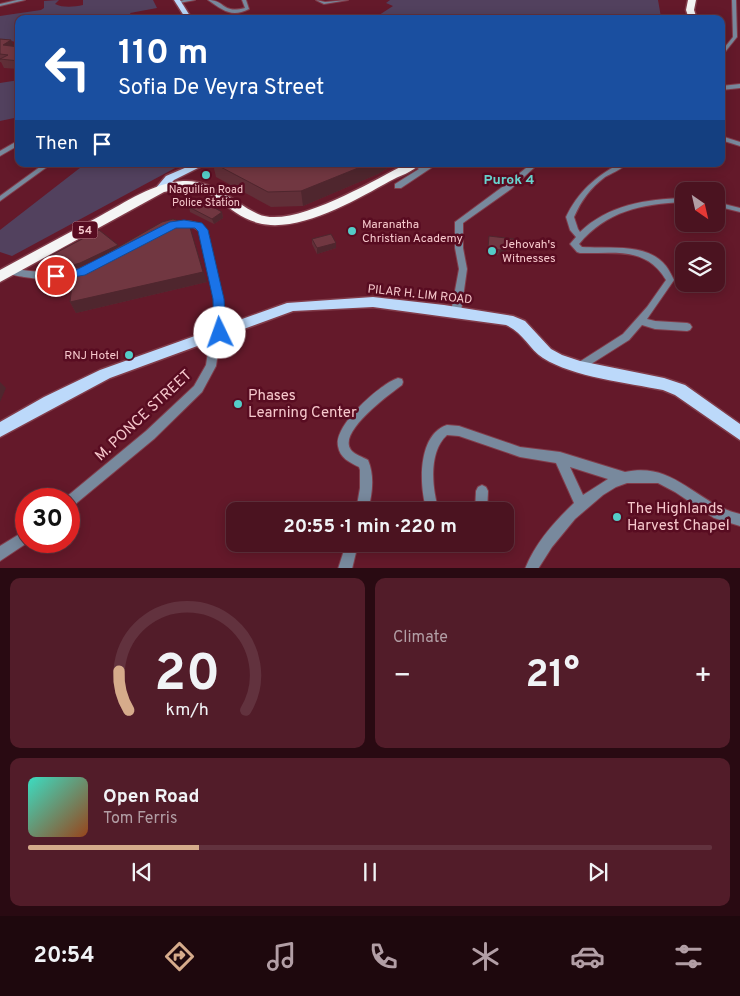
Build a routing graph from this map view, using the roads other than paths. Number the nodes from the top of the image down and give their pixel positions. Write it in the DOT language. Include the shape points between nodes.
graph roads {
  1 [pos="24,0"];
  2 [pos="193,0"];
  3 [pos="210,0"];
  4 [pos="244,0"];
  5 [pos="318,0"];
  6 [pos="346,0"];
  7 [pos="692,0"];
  8 [pos="734,0"];
  9 [pos="178,1"];
  10 [pos="0,4"];
  11 [pos="187,15"];
  12 [pos="692,15"];
  13 [pos="738,15"];
  14 [pos="725,51"];
  15 [pos="740,86"];
  16 [pos="725,88"];
  17 [pos="725,139"];
  18 [pos="740,144"];
  19 [pos="15,145"];
  20 [pos="0,154"];
  21 [pos="44,167"];
  22 [pos="195,167"];
  23 [pos="413,167"];
  24 [pos="415,167"];
  25 [pos="531,167"];
  26 [pos="617,167"];
  27 [pos="398,186"];
  28 [pos="160,189"];
  29 [pos="0,200"];
  30 [pos="675,200"];
  31 [pos="725,206"];
  32 [pos="740,210"];
  33 [pos="166,227"];
  34 [pos="580,236"];
  35 [pos="127,249"];
  36 [pos="5,274"];
  37 [pos="456,312"];
  38 [pos="641,321"];
  39 [pos="687,327"];
  40 [pos="214,335"];
  41 [pos="580,367"];
  42 [pos="398,382"];
  43 [pos="0,430"];
  44 [pos="740,433"];
  45 [pos="560,458"];
  46 [pos="625,478"];
  47 [pos="482,491"];
  48 [pos="80,493"];
  49 [pos="365,502"];
  50 [pos="431,502"];
  51 [pos="481,502"];
  52 [pos="581,504"];
  53 [pos="740,520"];
  54 [pos="15,544"];
  55 [pos="350,552"];
  56 [pos="0,554"];
  57 [pos="345,568"];
  58 [pos="531,568"];
  1 -- 10 [label="street"];
  2 -- 9 [label="street"];
  3 -- 4 [label="street" via="231,12 248,9"];
  5 -- 6 [label="street" via="324,3"];
  7 -- 12 [label="highway"];
  8 -- 13 [label="street"];
  9 -- 11 [label="main road"];
  13 -- 14 [label="street" via="735,37"];
  15 -- 16 [label="street"];
  17 -- 18 [label="street"];
  19 -- 20 [label="street"];
  21 -- 29 [label="street"];
  22 -- 28 [label="main road" via="170,178"];
  23 -- 28 [label="highway, 54" via="307,216 280,222 251,216 206,186 181,184"];
  24 -- 27 [label="street"];
  25 -- 37 [label="street" via="459,222 463,269"];
  26 -- 34 [label="street" via="590,185 577,202 570,217 574,230"];
  28 -- 36 [label="highway, 54"];
  30 -- 34 [label="street" via="629,206"];
  31 -- 32 [label="street"];
  33 -- 40 [label="street, M. PONCE STREET" via="191,224 203,230 218,299"];
  34 -- 38 [label="street" via="574,244 580,250 636,253 662,265 670,280"];
  35 -- 36 [label="street" via="96,266 65,276"];
  37 -- 40 [label="main road, PILAR H. LIM ROAD" via="373,302 313,303 292,306"];
  37 -- 41 [label="main road, PILAR H. LIM ROAD" via="508,320 520,325 546,353"];
  38 -- 39 [label="street"];
  38 -- 41 [label="street" via="626,337"];
  40 -- 43 [label="main road, PILAR H. LIM ROAD" via="105,374"];
  40 -- 48 [label="street, M. PONCE STREET" via="211,366 198,389"];
  41 -- 44 [label="main road, PILAR H. LIM ROAD" via="680,390"];
  42 -- 49 [label="street" via="368,404 356,417 344,439 347,455 364,464 368,475"];
  45 -- 46 [label="street"];
  45 -- 50 [label="street" via="520,452 459,431 442,432 436,438 428,474"];
  45 -- 52 [label="street"];
  46 -- 52 [label="street"];
  46 -- 53 [label="street" via="656,476 729,518"];
  47 -- 51 [label="street"];
  52 -- 58 [label="street" via="556,531"];
  54 -- 56 [label="street"];
  55 -- 57 [label="street"];
}
